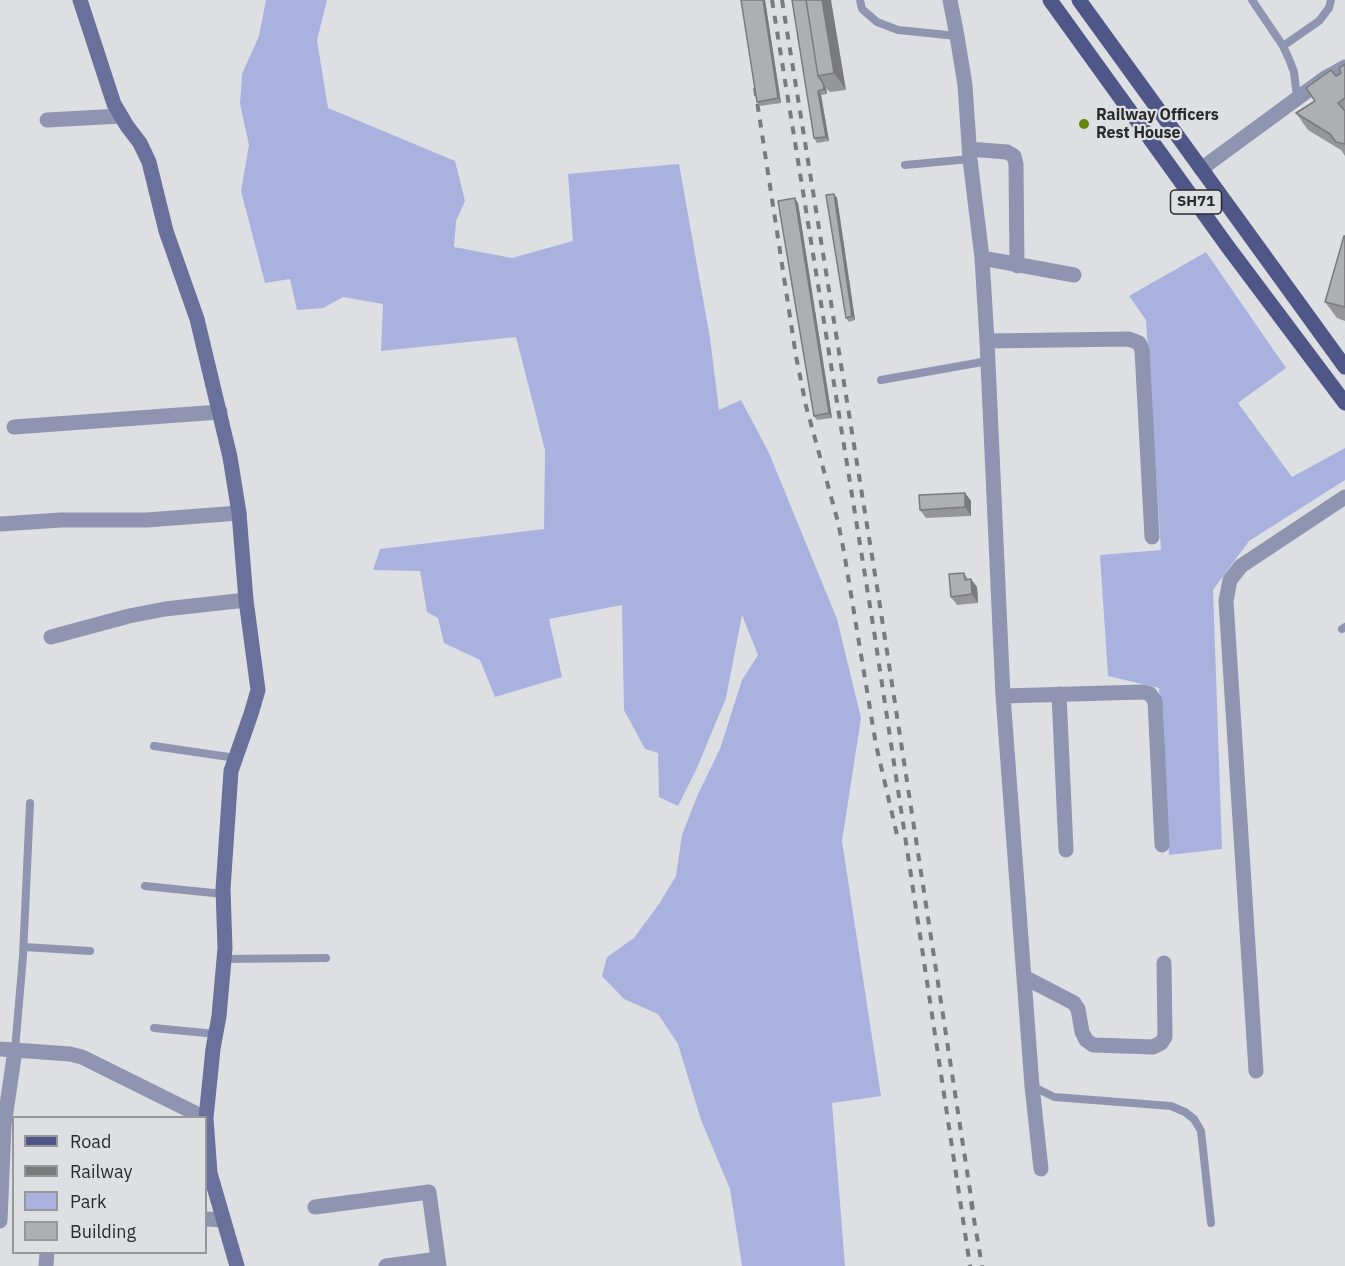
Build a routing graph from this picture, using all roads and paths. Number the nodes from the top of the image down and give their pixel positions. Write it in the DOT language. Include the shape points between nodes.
graph roads {
  1 [pos="80,0"];
  2 [pos="860,0"];
  3 [pos="950,0"];
  4 [pos="1050,0"];
  5 [pos="1079,0"];
  6 [pos="1252,0"];
  7 [pos="1331,0"];
  8 [pos="957,36"];
  9 [pos="1283,46"];
  10 [pos="1345,67"];
  11 [pos="1297,98"];
  12 [pos="121,116"];
  13 [pos="47,120"];
  14 [pos="1186,148"];
  15 [pos="970,154"];
  16 [pos="1167,162"];
  17 [pos="904,165"];
  18 [pos="1201,169"];
  19 [pos="982,258"];
  20 [pos="1017,266"];
  21 [pos="1074,276"];
  22 [pos="987,341"];
  23 [pos="988,361"];
  24 [pos="1345,367"];
  25 [pos="881,380"];
  26 [pos="1345,403"];
  27 [pos="220,412"];
  28 [pos="14,427"];
  29 [pos="1345,497"];
  30 [pos="239,513"];
  31 [pos="0,524"];
  32 [pos="1152,537"];
  33 [pos="246,600"];
  34 [pos="51,637"];
  35 [pos="1059,694"];
  36 [pos="1003,696"];
  37 [pos="154,746"];
  38 [pos="236,758"];
  39 [pos="30,803"];
  40 [pos="1162,845"];
  41 [pos="1066,850"];
  42 [pos="145,886"];
  43 [pos="223,894"];
  44 [pos="24,947"];
  45 [pos="90,951"];
  46 [pos="326,958"];
  47 [pos="224,959"];
  48 [pos="1164,963"];
  49 [pos="1024,977"];
  50 [pos="154,1028"];
  51 [pos="216,1034"];
  52 [pos="8,1049"];
  53 [pos="1256,1071"];
  54 [pos="1032,1086"];
  55 [pos="202,1116"];
  56 [pos="206,1116"];
  57 [pos="207,1146"];
  58 [pos="1041,1169"];
  59 [pos="208,1173"];
  60 [pos="315,1207"];
  61 [pos="0,1215"];
  62 [pos="207,1219"];
  63 [pos="223,1220"];
  64 [pos="0,1221"];
  65 [pos="1211,1223"];
  66 [pos="438,1263"];
  67 [pos="237,1266"];
  68 [pos="386,1266"];
  1 -- 12 [label="street"];
  2 -- 8 [label="lane" via="862,9 877,22 898,30"];
  3 -- 8 [label="street"];
  4 -- 16 [label="main road, SH71"];
  5 -- 14 [label="main road, SH71"];
  6 -- 9 [label="lane"];
  7 -- 9 [label="lane" via="1319,21"];
  8 -- 15 [label="street"];
  9 -- 11 [label="lane" via="1294,72"];
  10 -- 11 [label="street"];
  11 -- 18 [label="street"];
  12 -- 13 [label="street"];
  12 -- 27 [label="street" via="148,162"];
  14 -- 16 [label="main road"];
  14 -- 18 [label="main road, SH71"];
  15 -- 17 [label="lane"];
  15 -- 19 [label="street"];
  15 -- 20 [label="street" via="1007,152 1014,156"];
  16 -- 26 [label="main road, SH71"];
  18 -- 24 [label="main road, SH71"];
  19 -- 20 [label="street"];
  19 -- 22 [label="street"];
  20 -- 21 [label="street"];
  22 -- 23 [label="street"];
  22 -- 32 [label="street" via="1129,339 1139,343"];
  23 -- 25 [label="lane"];
  23 -- 36 [label="street"];
  27 -- 28 [label="street"];
  27 -- 30 [label="street"];
  29 -- 53 [label="street" via="1241,566 1230,580 1226,601"];
  30 -- 31 [label="street"];
  30 -- 33 [label="street"];
  33 -- 34 [label="street" via="165,609"];
  33 -- 38 [label="street" via="258,690"];
  35 -- 36 [label="street"];
  35 -- 40 [label="street" via="1143,692 1155,701"];
  35 -- 41 [label="street"];
  36 -- 49 [label="street"];
  37 -- 38 [label="lane"];
  38 -- 43 [label="street" via="231,771"];
  39 -- 44 [label="lane"];
  42 -- 43 [label="lane"];
  43 -- 47 [label="street"];
  44 -- 45 [label="lane"];
  44 -- 52 [label="lane"];
  46 -- 47 [label="lane"];
  47 -- 51 [label="street"];
  48 -- 49 [label="street" via="1165,1037 1153,1047 1093,1045 1082,1032 1074,1004"];
  49 -- 54 [label="street"];
  50 -- 51 [label="lane"];
  51 -- 56 [label="street"];
  52 -- 55 [label="street" via="82,1057"];
  52 -- 61 [label="street"];
  54 -- 58 [label="street"];
  54 -- 65 [label="lane" via="1054,1097 1171,1106 1185,1112 1201,1131"];
  57 -- 59 [label="street"];
  59 -- 63 [label="street"];
  60 -- 66 [label="street" via="429,1192"];
  61 -- 64 [label="street"];
  62 -- 63 [label="street"];
  63 -- 67 [label="street"];
  66 -- 68 [label="street"];
}
